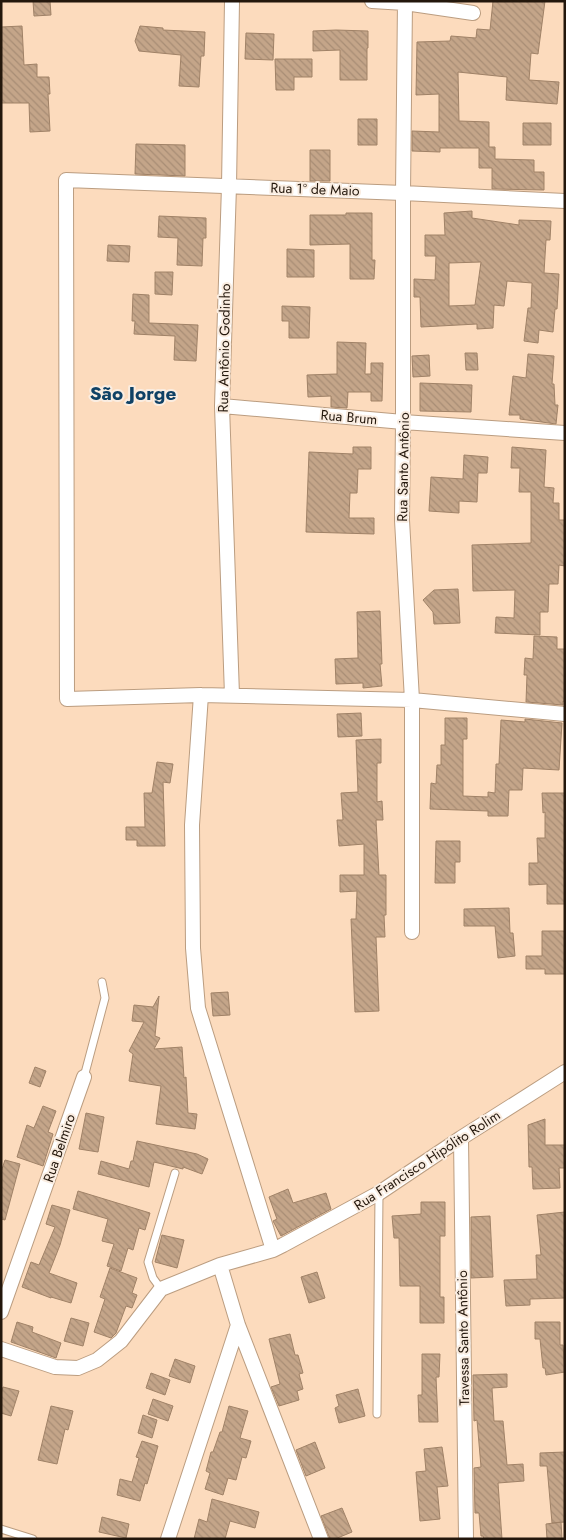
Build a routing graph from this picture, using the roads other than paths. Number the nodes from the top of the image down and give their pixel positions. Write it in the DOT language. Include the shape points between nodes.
graph roads {
  1 [pos="232,1"];
  2 [pos="372,1"];
  3 [pos="405,2"];
  4 [pos="473,13"];
  5 [pos="229,186"];
  6 [pos="403,193"];
  7 [pos="565,201"];
  8 [pos="222,406"];
  9 [pos="403,422"];
  10 [pos="565,433"];
  11 [pos="201,695"];
  12 [pos="232,695"];
  13 [pos="412,700"];
  14 [pos="565,714"];
  15 [pos="412,932"];
  16 [pos="102,982"];
  17 [pos="565,1072"];
  18 [pos="84,1077"];
  19 [pos="551,1081"];
  20 [pos="565,1086"];
  21 [pos="461,1138"];
  22 [pos="175,1174"];
  23 [pos="379,1193"];
  24 [pos="273,1250"];
  25 [pos="220,1265"];
  26 [pos="161,1289"];
  27 [pos="1,1312"];
  28 [pos="238,1325"];
  29 [pos="1,1349"];
  30 [pos="376,1414"];
  31 [pos="1,1529"];
  32 [pos="33,1539"];
  33 [pos="168,1539"];
  34 [pos="321,1539"];
  35 [pos="466,1539"];
  1 -- 5 [label="street, Rua Antônio Godinho"];
  2 -- 3 [label="street"];
  3 -- 4 [label="street"];
  3 -- 6 [label="street, Rua Santo Antônio"];
  5 -- 6 [label="street, Rua 1º de Maio"];
  5 -- 8 [label="street, Rua Antônio Godinho"];
  5 -- 11 [label="street, Rua 1º de Maio" via="66,180 67,699"];
  6 -- 7 [label="street, Rua 1º de Maio"];
  6 -- 9 [label="street, Rua Santo Antônio"];
  8 -- 9 [label="street, Rua Brum"];
  8 -- 12 [label="street, Rua Antônio Godinho"];
  9 -- 10 [label="street, Rua Brum"];
  9 -- 13 [label="street, Rua Santo Antônio" via="402,520"];
  11 -- 12 [label="street"];
  11 -- 24 [label="street" via="192,825 193,948 198,1008"];
  12 -- 13 [label="street"];
  13 -- 14 [label="street"];
  13 -- 15 [label="street, Rua Santo Antônio"];
  16 -- 18 [label="lane, Rua Belmiro" via="105,998"];
  17 -- 19 [label="street, Rua Francisco Hipólito Rolim"];
  18 -- 27 [label="street, Rua Belmiro"];
  19 -- 20 [label="street"];
  19 -- 21 [label="street, Rua Francisco Hipólito Rolim"];
  21 -- 23 [label="street, Rua Francisco Hipólito Rolim"];
  21 -- 35 [label="street, Travessa Santo Antônio"];
  22 -- 26 [label="lane" via="148,1262"];
  23 -- 24 [label="street, Rua Francisco Hipólito Rolim"];
  23 -- 30 [label="lane"];
  24 -- 25 [label="street, Rua Francisco Hipólito Rolim"];
  25 -- 26 [label="street, Rua Francisco Hipólito Rolim"];
  25 -- 28 [label="street"];
  26 -- 29 [label="street" via="121,1341 97,1360 78,1368 55,1367"];
  28 -- 33 [label="street"];
  28 -- 34 [label="street"];
  31 -- 32 [label="lane"];
}
